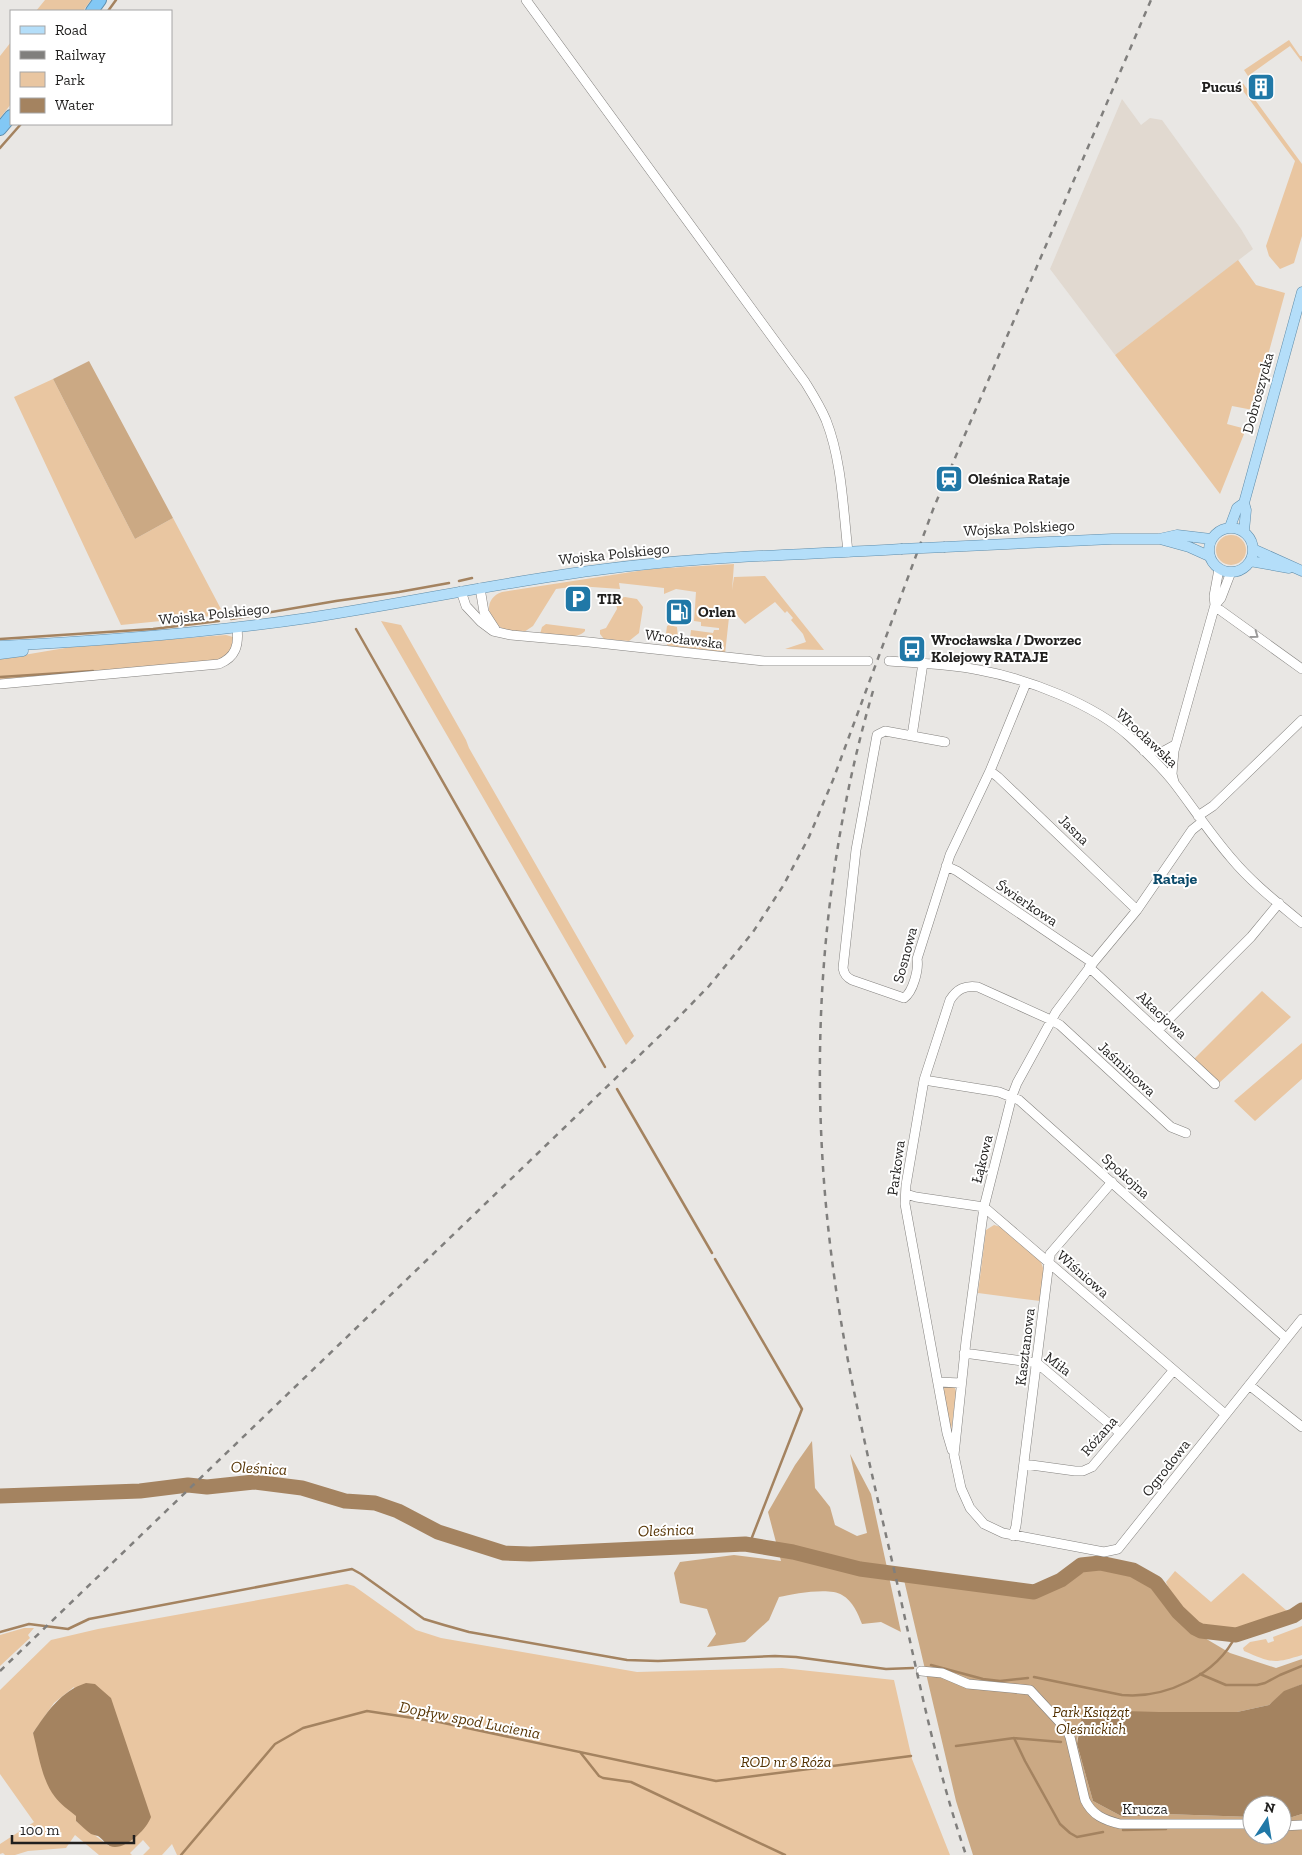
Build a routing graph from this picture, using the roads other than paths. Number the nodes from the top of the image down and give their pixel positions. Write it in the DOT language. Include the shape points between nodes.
graph roads {
  1 [pos="526,0"];
  2 [pos="10,117"];
  3 [pos="0,129"];
  4 [pos="1302,292"];
  5 [pos="1244,503"];
  6 [pos="1230,527"];
  7 [pos="1244,531"];
  8 [pos="1160,539"];
  9 [pos="1212,539"];
  10 [pos="1253,549"];
  11 [pos="848,552"];
  12 [pos="1209,556"];
  13 [pos="1250,561"];
  14 [pos="1219,569"];
  15 [pos="1297,570"];
  16 [pos="1231,572"];
  17 [pos="480,588"];
  18 [pos="461,591"];
  19 [pos="1215,607"];
  20 [pos="237,628"];
  21 [pos="499,633"];
  22 [pos="76,642"];
  23 [pos="0,646"];
  24 [pos="0,654"];
  25 [pos="868,661"];
  26 [pos="889,661"];
  27 [pos="923,663"];
  28 [pos="1302,669"];
  29 [pos="1026,683"];
  30 [pos="0,684"];
  31 [pos="1302,720"];
  32 [pos="912,736"];
  33 [pos="945,742"];
  34 [pos="1175,745"];
  35 [pos="1144,752"];
  36 [pos="990,771"];
  37 [pos="1174,782"];
  38 [pos="1200,819"];
  39 [pos="946,866"];
  40 [pos="1279,903"];
  41 [pos="1138,910"];
  42 [pos="1302,923"];
  43 [pos="1091,965"];
  44 [pos="1051,1020"];
  45 [pos="1158,1030"];
  46 [pos="924,1080"];
  47 [pos="1214,1084"];
  48 [pos="1012,1096"];
  49 [pos="1186,1133"];
  50 [pos="1112,1182"];
  51 [pos="906,1194"];
  52 [pos="984,1207"];
  53 [pos="1049,1262"];
  54 [pos="1302,1319"];
  55 [pos="1286,1338"];
  56 [pos="964,1353"];
  57 [pos="1037,1363"];
  58 [pos="1173,1371"];
  59 [pos="938,1382"];
  60 [pos="961,1383"];
  61 [pos="1249,1385"];
  62 [pos="1225,1414"];
  63 [pos="1302,1427"];
  64 [pos="1120,1433"];
  65 [pos="954,1455"];
  66 [pos="1024,1464"];
  67 [pos="1013,1536"];
  68 [pos="921,1671"];
  69 [pos="1242,1824"];
  1 -- 11 [label="street" via="806,382 826,420 838,465"];
  2 -- 3 [label="highway"];
  4 -- 5 [label="main road, Dobroszycka"];
  5 -- 6 [label="main road, Dobroszycka" via="1237,508"];
  5 -- 7 [label="main road, Dobroszycka"];
  6 -- 7 [label="main road"];
  6 -- 9 [label="main road" via="1217,532"];
  7 -- 10 [label="main road"];
  8 -- 9 [label="main road, Wojska Polskiego" via="1177,535"];
  8 -- 11 [label="main road, Wojska Polskiego, bridge"];
  8 -- 12 [label="main road, Wojska Polskiego"];
  9 -- 12 [label="main road"];
  10 -- 13 [label="main road"];
  10 -- 15 [label="main road"];
  11 -- 17 [label="main road, Wojska Polskiego" via="662,563"];
  12 -- 14 [label="main road"];
  13 -- 15 [label="main road"];
  13 -- 16 [label="main road"];
  14 -- 16 [label="main road"];
  14 -- 19 [label="street"];
  16 -- 19 [label="street"];
  17 -- 18 [label="main road, Wojska Polskiego"];
  17 -- 21 [label="street" via="486,616"];
  18 -- 20 [label="main road, Wojska Polskiego"];
  18 -- 21 [label="street, Wrocławska" via="466,606 473,614"];
  19 -- 28 [label="street, one-way"];
  19 -- 34 [label="street"];
  20 -- 22 [label="main road, Wojska Polskiego"];
  20 -- 30 [label="street" via="235,652 219,664"];
  21 -- 25 [label="street, Wrocławska" via="764,661"];
  22 -- 23 [label="main road"];
  22 -- 24 [label="main road"];
  26 -- 27 [label="street, Wrocławska"];
  27 -- 29 [label="street, Wrocławska" via="981,670"];
  27 -- 32 [label="street"];
  29 -- 35 [label="street, Wrocławska" via="1095,712 1118,727"];
  29 -- 36 [label="street, Sosnowa"];
  31 -- 38 [label="street, Łąkowa"];
  32 -- 33 [label="street, Sosnowa"];
  32 -- 39 [label="street, Sosnowa" via="886,731 880,732 876,739 856,850 843,968 847,978 904,998 908,996"];
  34 -- 35 [label="street" via="1164,751"];
  34 -- 37 [label="street"];
  35 -- 37 [label="street, Wrocławska"];
  36 -- 39 [label="street, Sosnowa"];
  36 -- 41 [label="street, Jasna"];
  37 -- 38 [label="street, Wrocławska"];
  38 -- 40 [label="street, Wrocławska" via="1234,862"];
  38 -- 41 [label="street, Łąkowa"];
  39 -- 43 [label="street, Świerkowa"];
  40 -- 42 [label="street, Wrocławska"];
  40 -- 45 [label="street"];
  41 -- 43 [label="street, Łąkowa"];
  43 -- 44 [label="street, Łąkowa"];
  43 -- 45 [label="street, Akacjowa"];
  44 -- 46 [label="street, Parkowa" via="978,987 962,988 950,1000"];
  44 -- 48 [label="street, Łąkowa"];
  44 -- 49 [label="street, Jaśminowa" via="1170,1127"];
  45 -- 47 [label="street, Akacjowa"];
  46 -- 48 [label="street, Spokojna"];
  46 -- 51 [label="street, Parkowa"];
  48 -- 50 [label="street, Spokojna" via="1024,1103"];
  48 -- 52 [label="street, Łąkowa"];
  50 -- 53 [label="street, Kasztanowa" via="1050,1254"];
  50 -- 55 [label="street, Spokojna"];
  51 -- 52 [label="street"];
  51 -- 59 [label="street, Parkowa" via="905,1204"];
  52 -- 53 [label="street, Wiśniowa"];
  52 -- 56 [label="street, Łąkowa"];
  53 -- 57 [label="street, Kasztanowa"];
  53 -- 58 [label="street, Wiśniowa"];
  54 -- 55 [label="street, Ogrodowa"];
  55 -- 61 [label="street, Ogrodowa"];
  56 -- 57 [label="street, Miła"];
  56 -- 60 [label="street, Łąkowa"];
  57 -- 64 [label="street, Miła"];
  57 -- 66 [label="street, Kasztanowa"];
  58 -- 62 [label="street, Wiśniowa"];
  58 -- 64 [label="street, Różana"];
  59 -- 60 [label="street"];
  59 -- 65 [label="street, Parkowa"];
  60 -- 65 [label="street, Łąkowa"];
  61 -- 62 [label="street, Ogrodowa"];
  61 -- 63 [label="street"];
  62 -- 67 [label="street, Ogrodowa" via="1118,1548 1104,1552"];
  64 -- 66 [label="street, Różana" via="1092,1467 1083,1471"];
  65 -- 67 [label="street, Łąkowa" via="970,1508 984,1524"];
  66 -- 67 [label="street, Kasztanowa"];
  68 -- 69 [label="street, Krucza" via="942,1673 968,1684 1030,1690 1067,1730 1085,1800 1089,1809 1107,1820 1120,1824"];
}
